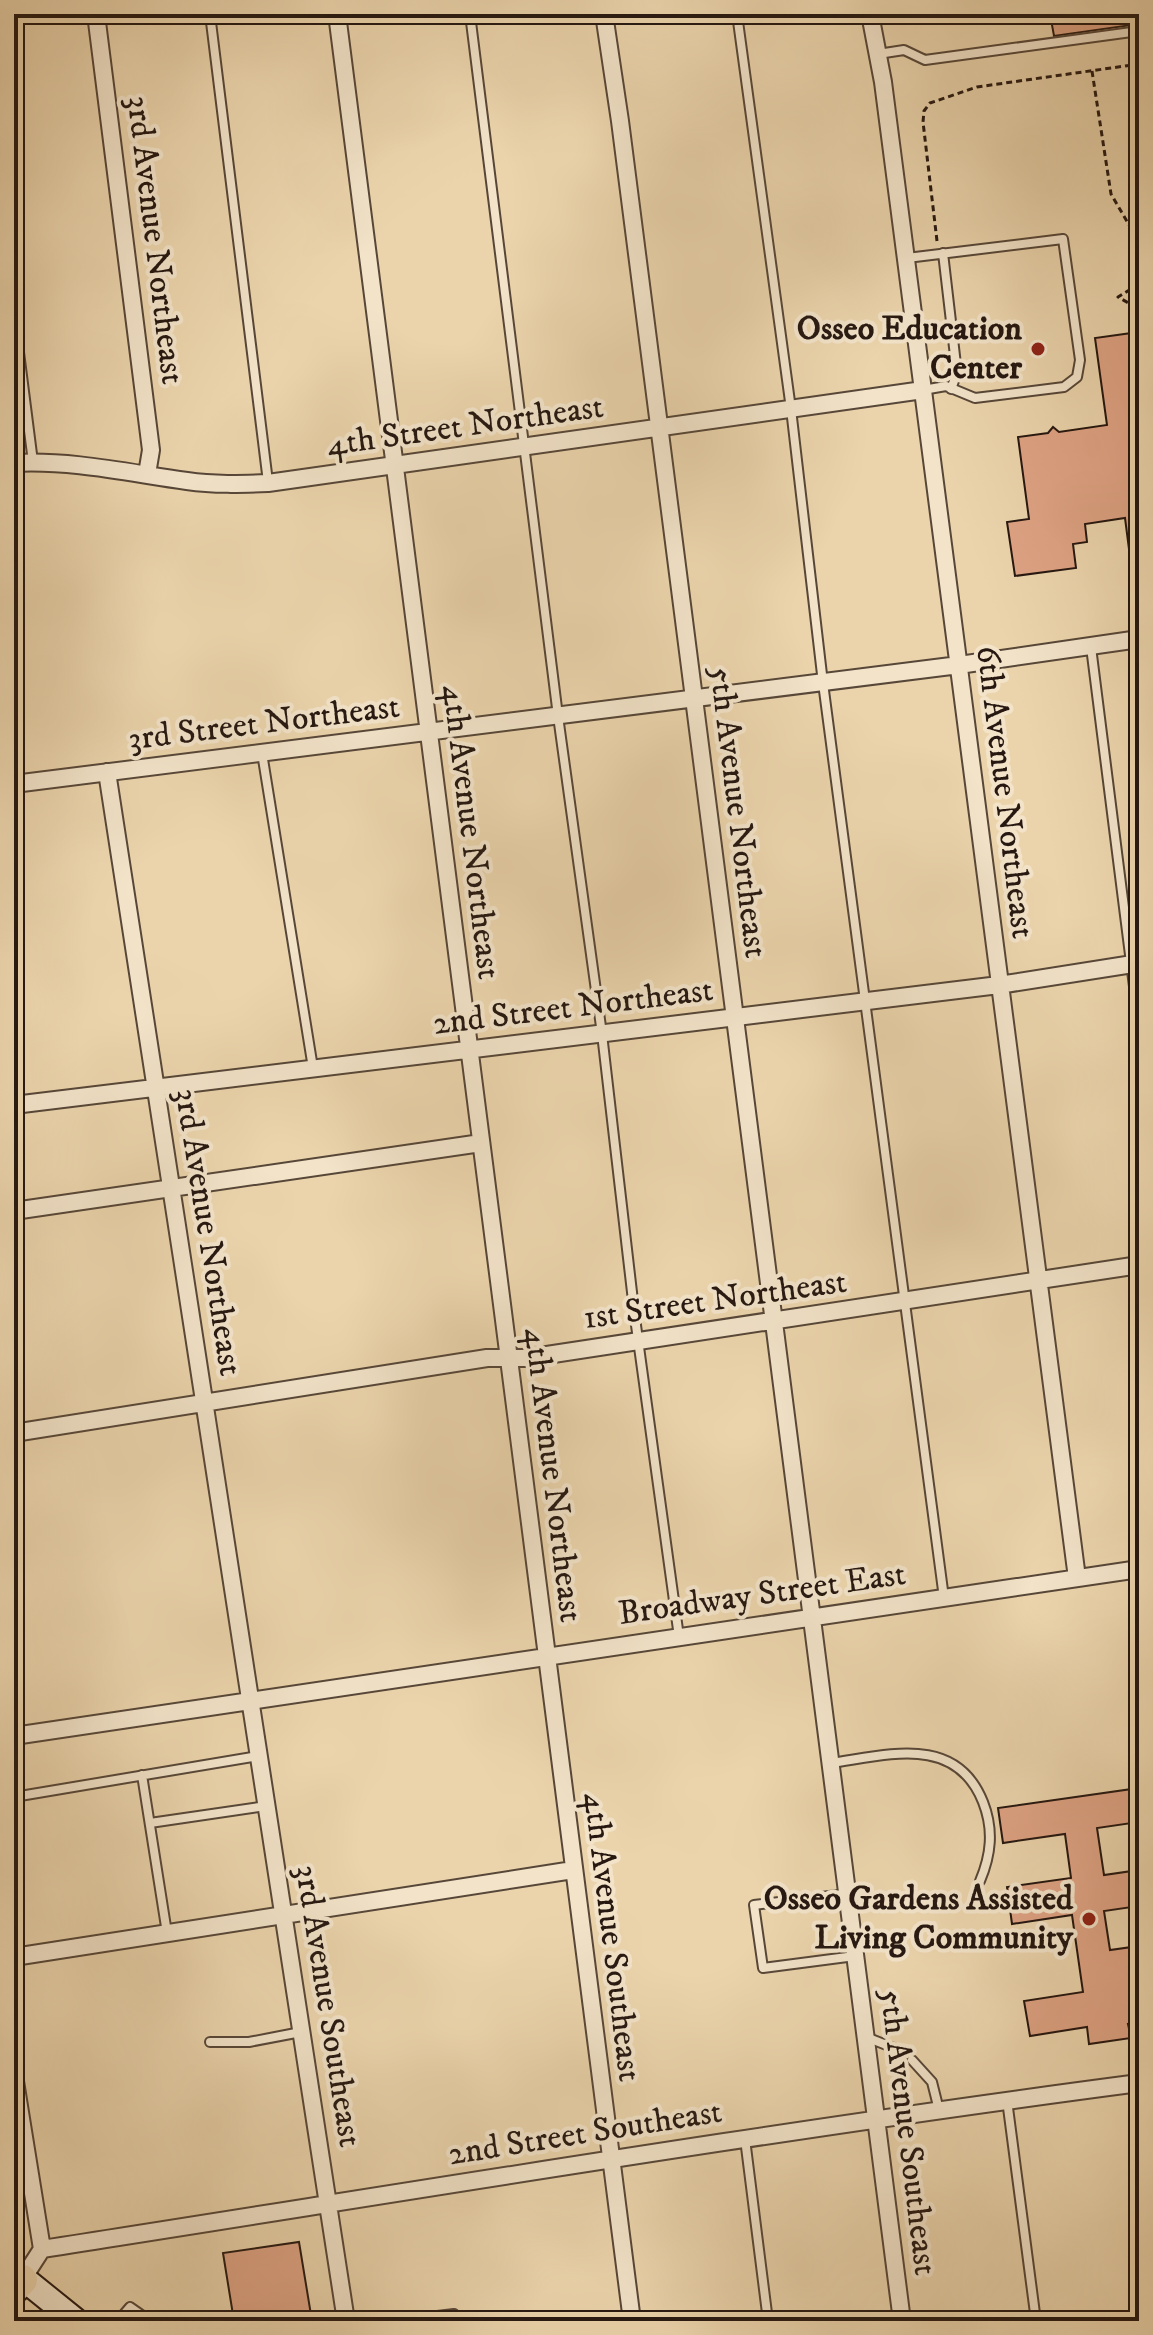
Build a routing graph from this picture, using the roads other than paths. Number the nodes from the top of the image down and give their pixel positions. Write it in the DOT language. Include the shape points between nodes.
graph roads {
  1 [pos="96,14"];
  2 [pos="210,14"];
  3 [pos="337,14"];
  4 [pos="470,14"];
  5 [pos="604,14"];
  6 [pos="737,14"];
  7 [pos="872,14"];
  8 [pos="1139,31"];
  9 [pos="878,54"];
  10 [pos="943,253"];
  11 [pos="906,258"];
  12 [pos="14,313"];
  13 [pos="951,389"];
  14 [pos="923,390"];
  15 [pos="791,409"];
  16 [pos="659,428"];
  17 [pos="526,448"];
  18 [pos="33,462"];
  19 [pos="14,463"];
  20 [pos="395,466"];
  21 [pos="147,474"];
  22 [pos="268,483"];
  23 [pos="1139,639"];
  24 [pos="1091,646"];
  25 [pos="959,665"];
  26 [pos="823,683"];
  27 [pos="694,699"];
  28 [pos="558,716"];
  29 [pos="428,733"];
  30 [pos="262,753"];
  31 [pos="107,772"];
  32 [pos="14,784"];
  33 [pos="1135,964"];
  34 [pos="999,985"];
  35 [pos="866,1001"];
  36 [pos="734,1018"];
  37 [pos="1139,1026"];
  38 [pos="602,1034"];
  39 [pos="468,1051"];
  40 [pos="314,1069"];
  41 [pos="155,1088"];
  42 [pos="14,1105"];
  43 [pos="481,1143"];
  44 [pos="171,1189"];
  45 [pos="14,1211"];
  46 [pos="1139,1265"];
  47 [pos="1037,1281"];
  48 [pos="905,1302"];
  49 [pos="773,1322"];
  50 [pos="639,1341"];
  51 [pos="508,1358"];
  52 [pos="204,1402"];
  53 [pos="14,1433"];
  54 [pos="1139,1569"];
  55 [pos="1077,1578"];
  56 [pos="944,1598"];
  57 [pos="812,1617"];
  58 [pos="679,1637"];
  59 [pos="545,1657"];
  60 [pos="250,1701"];
  61 [pos="14,1736"];
  62 [pos="258,1756"];
  63 [pos="831,1763"];
  64 [pos="142,1775"];
  65 [pos="14,1797"];
  66 [pos="266,1806"];
  67 [pos="150,1823"];
  68 [pos="573,1870"];
  69 [pos="980,1881"];
  70 [pos="847,1893"];
  71 [pos="283,1915"];
  72 [pos="167,1933"];
  73 [pos="855,1956"];
  74 [pos="14,1957"];
  75 [pos="301,2032"];
  76 [pos="866,2037"];
  77 [pos="210,2042"];
  78 [pos="899,2050"];
  79 [pos="912,2060"];
  80 [pos="14,2075"];
  81 [pos="1139,2083"];
  82 [pos="1007,2100"];
  83 [pos="939,2110"];
  84 [pos="876,2120"];
  85 [pos="745,2138"];
  86 [pos="611,2158"];
  87 [pos="328,2206"];
  88 [pos="42,2249"];
  89 [pos="17,2280"];
  90 [pos="454,2314"];
  91 [pos="76,2321"];
  92 [pos="118,2321"];
  93 [pos="150,2321"];
  94 [pos="346,2321"];
  95 [pos="395,2321"];
  96 [pos="632,2321"];
  97 [pos="768,2321"];
  98 [pos="902,2321"];
  99 [pos="1036,2321"];
  1 -- 21 [label="street, 3rd Avenue Northeast" via="151,450"];
  2 -- 22 [label="lane"];
  3 -- 20 [label="street, 4th Avenue Northeast"];
  4 -- 17 [label="lane"];
  5 -- 16 [label="street, 5th Avenue Northeast"];
  6 -- 15 [label="lane"];
  7 -- 9 [label="street, 6th Avenue Northeast"];
  8 -- 9 [label="lane" via="925,60 904,50"];
  9 -- 11 [label="street, 6th Avenue Northeast"];
  10 -- 11 [label="lane"];
  10 -- 13 [label="lane" via="957,373"];
  10 -- 13 [label="lane" via="1063,239 1080,360 1077,377 1064,387 975,398"];
  11 -- 14 [label="street, 6th Avenue Northeast"];
  12 -- 18 [label="lane"];
  13 -- 14 [label="lane"];
  14 -- 15 [label="street, 4th Street Northeast"];
  14 -- 25 [label="street, 6th Avenue Northeast"];
  15 -- 16 [label="street, 4th Street Northeast"];
  15 -- 26 [label="lane"];
  16 -- 17 [label="street, 4th Street Northeast"];
  16 -- 27 [label="street, 5th Avenue Northeast"];
  17 -- 20 [label="street, 4th Street Northeast"];
  17 -- 28 [label="lane"];
  18 -- 19 [label="street, 4th Street Northeast"];
  18 -- 21 [label="street, 4th Street Northeast"];
  20 -- 22 [label="street, 4th Street Northeast"];
  20 -- 29 [label="street, 4th Avenue Northeast"];
  21 -- 22 [label="street, 4th Street Northeast" via="226,485"];
  23 -- 24 [label="street, 3rd Street Northeast"];
  24 -- 25 [label="street, 3rd Street Northeast"];
  24 -- 33 [label="lane"];
  25 -- 26 [label="street, 3rd Street Northeast"];
  25 -- 34 [label="street, 6th Avenue Northeast"];
  26 -- 27 [label="street, 3rd Street Northeast"];
  26 -- 35 [label="lane"];
  27 -- 28 [label="street, 3rd Street Northeast"];
  27 -- 36 [label="street, 5th Avenue Northeast"];
  28 -- 29 [label="street, 3rd Street Northeast"];
  28 -- 38 [label="lane"];
  29 -- 30 [label="street, 3rd Street Northeast"];
  29 -- 39 [label="street, 4th Avenue Northeast"];
  30 -- 31 [label="street, 3rd Street Northeast"];
  30 -- 40 [label="lane"];
  31 -- 32 [label="street, 3rd Street Northeast"];
  31 -- 41 [label="street, 3rd Avenue Northeast"];
  33 -- 34 [label="street, 2nd Street Northeast"];
  33 -- 37 [label="lane"];
  34 -- 35 [label="street, 2nd Street Northeast"];
  34 -- 47 [label="street, 6th Avenue Northeast"];
  35 -- 36 [label="street, 2nd Street Northeast"];
  35 -- 48 [label="lane"];
  36 -- 38 [label="street, 2nd Street Northeast"];
  36 -- 49 [label="street, 5th Avenue Northeast"];
  38 -- 39 [label="street, 2nd Street Northeast"];
  38 -- 50 [label="lane"];
  39 -- 40 [label="street, 2nd Street Northeast"];
  39 -- 43 [label="street, 4th Avenue Northeast"];
  40 -- 41 [label="street, 2nd Street Northeast"];
  41 -- 42 [label="street, 2nd Street Northeast"];
  41 -- 44 [label="street, 3rd Avenue Northeast"];
  43 -- 44 [label="street"];
  43 -- 51 [label="street, 4th Avenue Northeast"];
  44 -- 45 [label="street"];
  44 -- 52 [label="street, 3rd Avenue Northeast"];
  46 -- 47 [label="street, 1st Street Northeast"];
  47 -- 48 [label="street, 1st Street Northeast"];
  47 -- 55 [label="street, 6th Avenue Northeast"];
  48 -- 49 [label="street, 1st Street Northeast"];
  48 -- 56 [label="lane"];
  49 -- 50 [label="street, 1st Street Northeast"];
  49 -- 57 [label="street, 5th Avenue Northeast"];
  50 -- 51 [label="street, 1st Street Northeast"];
  50 -- 58 [label="lane"];
  51 -- 52 [label="street, 1st Street Northeast"];
  51 -- 59 [label="street, 4th Avenue Northeast"];
  52 -- 53 [label="street, 1st Street Northeast"];
  52 -- 60 [label="street, 3rd Avenue Northeast"];
  54 -- 55 [label="street, Broadway Street East"];
  55 -- 56 [label="street, Broadway Street East"];
  56 -- 57 [label="street, Broadway Street East"];
  57 -- 58 [label="street, Broadway Street East"];
  57 -- 63 [label="street, 5th Avenue Southeast"];
  58 -- 59 [label="street, Broadway Street East"];
  59 -- 60 [label="street, Broadway Street East"];
  59 -- 68 [label="street, 4th Avenue Southeast"];
  60 -- 61 [label="street, Broadway Street East"];
  60 -- 62 [label="street, 3rd Avenue Southeast"];
  62 -- 64 [label="lane"];
  62 -- 66 [label="street, 3rd Avenue Southeast"];
  63 -- 69 [label="lane" via="907,1752 957,1766 975,1782 986,1809 991,1844"];
  63 -- 70 [label="street, 5th Avenue Southeast"];
  64 -- 65 [label="lane"];
  64 -- 67 [label="lane"];
  66 -- 67 [label="lane"];
  66 -- 71 [label="street, 3rd Avenue Southeast"];
  67 -- 72 [label="lane"];
  68 -- 71 [label="street"];
  68 -- 86 [label="street, 4th Avenue Southeast"];
  70 -- 73 [label="street, 5th Avenue Southeast"];
  70 -- 73 [label="lane" via="754,1905 763,1968"];
  71 -- 72 [label="street"];
  71 -- 75 [label="street, 3rd Avenue Southeast"];
  72 -- 74 [label="street"];
  73 -- 76 [label="street, 5th Avenue Southeast"];
  75 -- 77 [label="lane" via="249,2042"];
  75 -- 87 [label="street, 3rd Avenue Southeast"];
  76 -- 78 [label="lane"];
  76 -- 84 [label="street, 5th Avenue Southeast"];
  79 -- 83 [label="lane" via="932,2082"];
  80 -- 88 [label="street"];
  81 -- 82 [label="street, 2nd Street Southeast"];
  82 -- 83 [label="street, 2nd Street Southeast"];
  82 -- 99 [label="lane"];
  83 -- 84 [label="street, 2nd Street Southeast"];
  84 -- 85 [label="street, 2nd Street Southeast"];
  84 -- 98 [label="street, 5th Avenue Southeast"];
  85 -- 86 [label="street, 2nd Street Southeast"];
  85 -- 97 [label="lane"];
  86 -- 87 [label="street, 2nd Street Southeast"];
  86 -- 96 [label="street, 4th Avenue Southeast"];
  87 -- 88 [label="street, 2nd Street Southeast"];
  87 -- 94 [label="street, 3rd Avenue Southeast"];
  88 -- 89 [label="street"];
  89 -- 91 [label="street"];
  90 -- 95 [label="lane"];
  92 -- 93 [label="lane" via="130,2307"];
}
